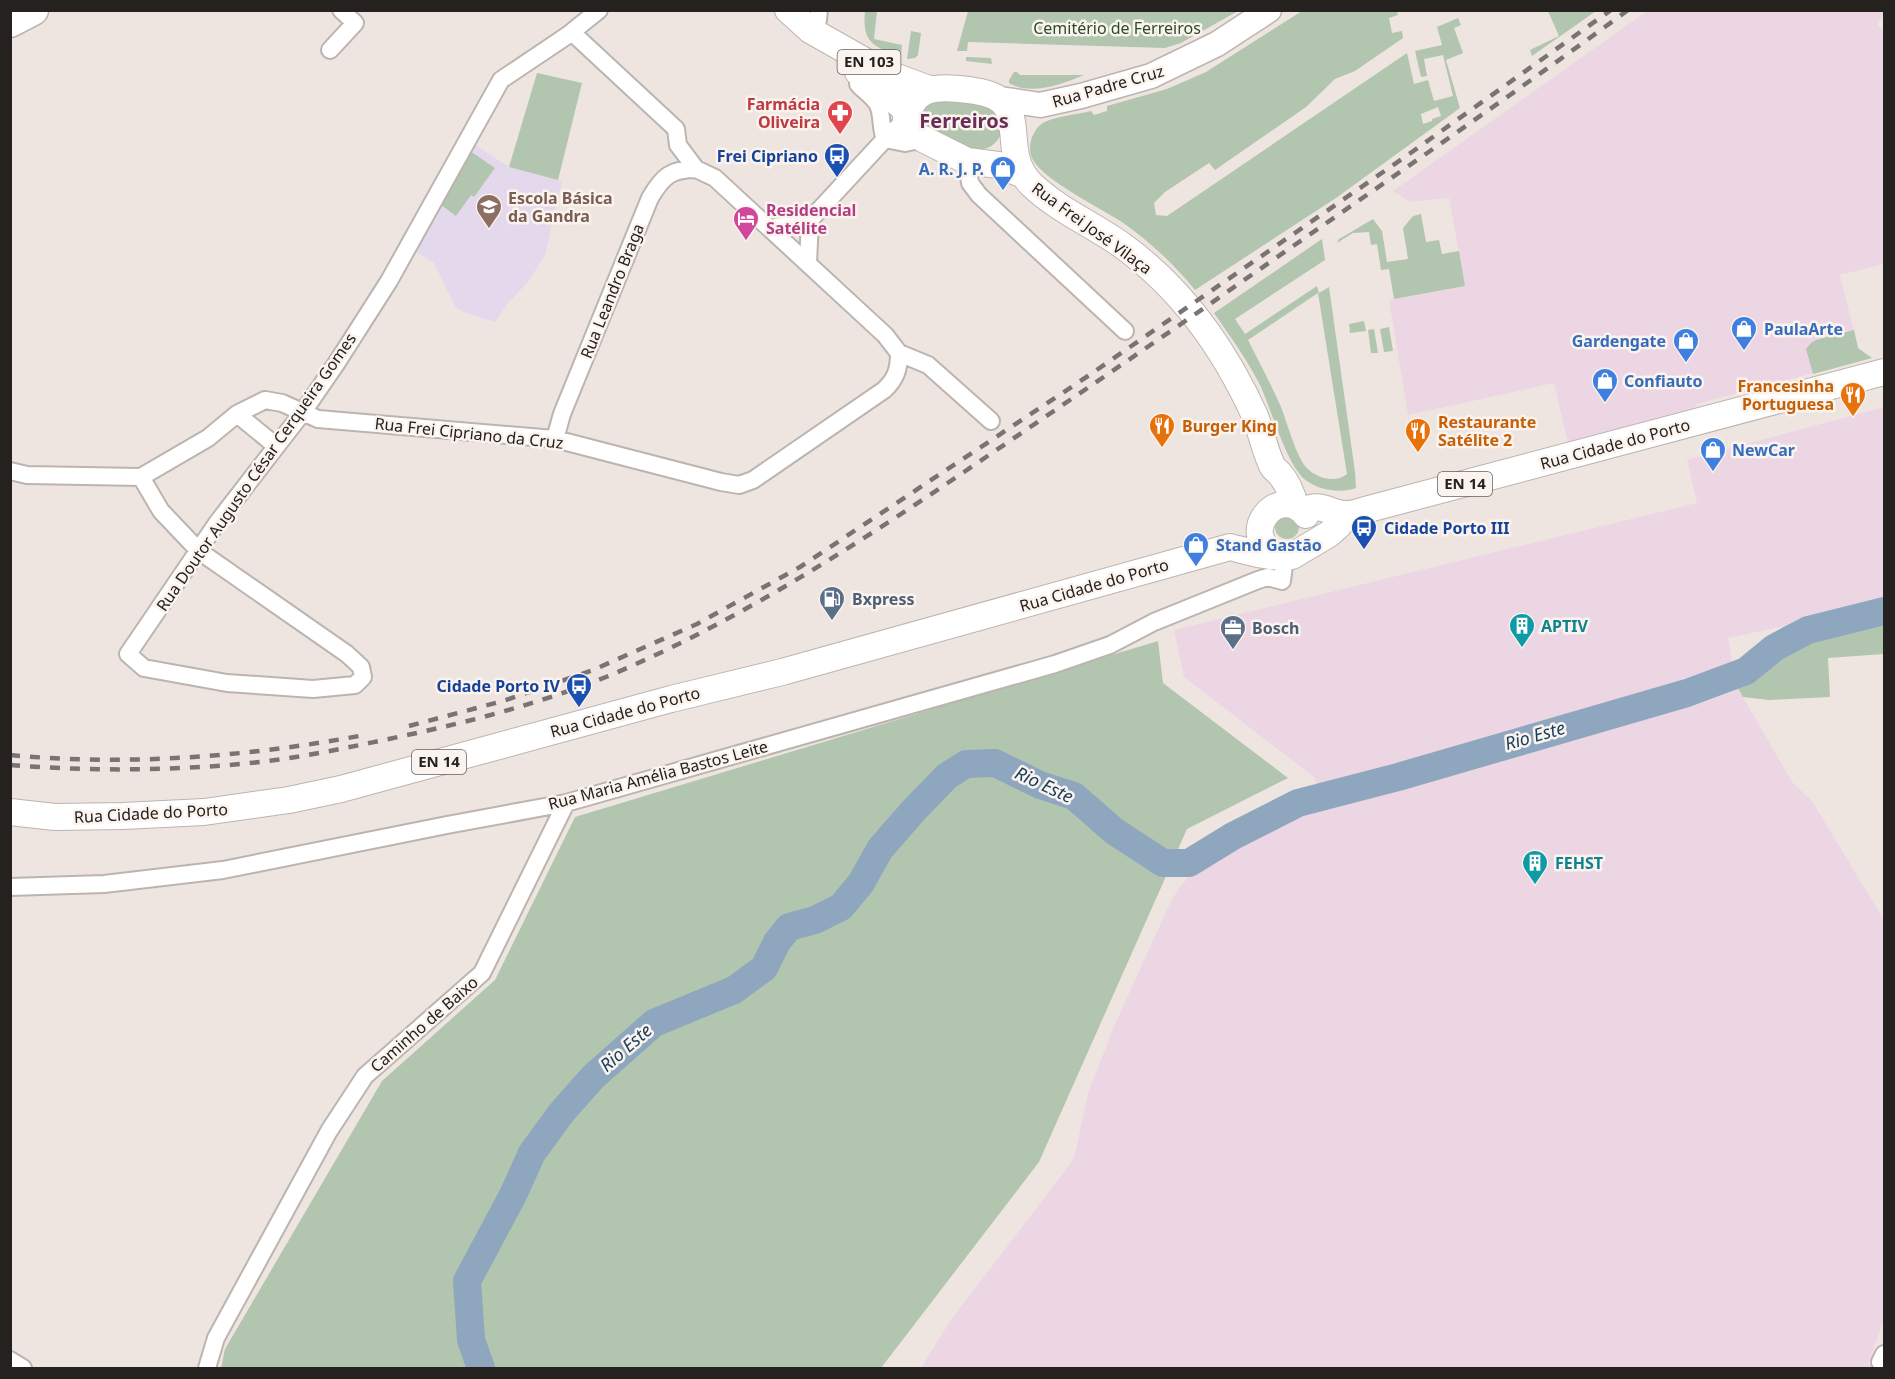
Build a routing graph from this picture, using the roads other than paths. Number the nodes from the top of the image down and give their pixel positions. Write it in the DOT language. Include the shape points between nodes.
graph roads {
  1 [pos="33,10"];
  2 [pos="341,10"];
  3 [pos="599,10"];
  4 [pos="788,10"];
  5 [pos="1269,10"];
  6 [pos="815,20"];
  7 [pos="10,22"];
  8 [pos="578,38"];
  9 [pos="330,50"];
  10 [pos="846,70"];
  11 [pos="929,89"];
  12 [pos="1000,99"];
  13 [pos="1040,105"];
  14 [pos="907,115"];
  15 [pos="1013,135"];
  16 [pos="885,139"];
  17 [pos="923,139"];
  18 [pos="977,162"];
  19 [pos="696,169"];
  20 [pos="1021,174"];
  21 [pos="810,220"];
  22 [pos="771,228"];
  23 [pos="808,263"];
  24 [pos="1125,331"];
  25 [pos="899,353"];
  26 [pos="1884,372"];
  27 [pos="303,412"];
  28 [pos="237,414"];
  29 [pos="991,420"];
  30 [pos="555,439"];
  31 [pos="276,446"];
  32 [pos="1271,465"];
  33 [pos="10,471"];
  34 [pos="141,477"];
  35 [pos="1299,508"];
  36 [pos="1345,514"];
  37 [pos="1263,518"];
  38 [pos="1230,547"];
  39 [pos="199,551"];
  40 [pos="1288,560"];
  41 [pos="566,803"];
  42 [pos="10,812"];
  43 [pos="10,886"];
  44 [pos="1884,1354"];
  45 [pos="10,1360"];
  46 [pos="1884,1363"];
  47 [pos="23,1368"];
  48 [pos="207,1368"];
  1 -- 7 [label="highway"];
  2 -- 9 [label="street" via="355,23"];
  3 -- 27 [label="street, Rua Doutor Augusto César Cerqueira Gomes" via="501,80 389,281"];
  4 -- 6 [label="main road, Rua Frei José Vilaça / EN 103"];
  5 -- 13 [label="street, Rua Padre Cruz / EN 103" via="1216,44 1151,76"];
  6 -- 10 [label="main road, Rua Frei José Vilaça / EN 103" via="816,43"];
  6 -- 11 [label="main road, Rua Frei José Vilaça / EN 103" via="886,73"];
  8 -- 19 [label="street" via="676,129 678,145"];
  10 -- 14 [label="main road, Rua Frei José Vilaça / EN 103" via="858,72 880,87"];
  10 -- 16 [label="street" via="879,107"];
  11 -- 12 [label="main road, Rua Frei José Vilaça / EN 103" via="970,90"];
  11 -- 14 [label="main road" via="918,94"];
  12 -- 13 [label="street, Rua Padre Cruz / EN 103"];
  12 -- 15 [label="main road, Rua Frei José Vilaça" via="1013,120"];
  13 -- 15 [label="street, Rua Padre Cruz"];
  14 -- 16 [label="street"];
  14 -- 17 [label="main road, Rua Frei José Vilaça / EN 103" via="914,133"];
  15 -- 18 [label="main road" via="997,158"];
  15 -- 20 [label="main road, Rua Frei José Vilaça"];
  16 -- 17 [label="street" via="905,143"];
  16 -- 21 [label="street"];
  17 -- 18 [label="main road, Rua Frei José Vilaça / EN 103"];
  18 -- 20 [label="main road, Rua Frei José Vilaça"];
  18 -- 24 [label="street" via="970,183 979,195"];
  19 -- 22 [label="street" via="715,178"];
  19 -- 30 [label="street, Rua Leandro Braga" via="679,169 667,176 650,198"];
  20 -- 32 [label="main road, Rua Frei José Vilaça" via="1049,199 1124,247 1179,297 1237,379"];
  21 -- 22 [label="street"];
  21 -- 23 [label="street"];
  22 -- 23 [label="street"];
  23 -- 25 [label="street"];
  25 -- 29 [label="street" via="928,365"];
  25 -- 30 [label="street, Rua Frei Cipriano da Cruz" via="899,369 884,390 747,483 730,484"];
  26 -- 36 [label="main road, Rua Cidade do Porto / EN 14"];
  27 -- 28 [label="street, Rua Frei Cipriano da Cruz" via="265,400"];
  27 -- 30 [label="street, Rua Frei Cipriano da Cruz" via="318,419"];
  27 -- 31 [label="street, Rua Doutor Augusto César Cerqueira Gomes"];
  28 -- 31 [label="street"];
  28 -- 34 [label="street, Rua Frei Cipriano da Cruz" via="208,438"];
  31 -- 39 [label="street, Rua Doutor Augusto César Cerqueira Gomes"];
  32 -- 35 [label="main road, Rua Frei José Vilaça" via="1288,484"];
  32 -- 37 [label="main road" via="1262,496"];
  33 -- 34 [label="street" via="27,475"];
  34 -- 39 [label="street" via="161,511"];
  35 -- 36 [label="main road, Rua Cidade do Porto" via="1323,507"];
  35 -- 37 [label="main road, Rua Cidade do Porto" via="1281,504"];
  35 -- 40 [label="main road" via="1310,519 1311,538"];
  36 -- 40 [label="main road" via="1329,534"];
  37 -- 38 [label="main road, Rua Cidade do Porto" via="1247,528"];
  37 -- 40 [label="main road" via="1264,546"];
  38 -- 40 [label="main road, Rua Cidade do Porto / EN 14"];
  38 -- 42 [label="main road, Rua Cidade do Porto / EN 14" via="868,649 341,789 263,805 169,814 55,817"];
  39 -- 39 [label="street, Rua Doutor Augusto César Cerqueira Gomes" via="347,654 361,668 363,677 355,685 313,688 227,683 144,668 128,654"];
  40 -- 41 [label="street, Rua Maria Amélia Bastos Leite" via="1268,577 1154,622 1110,645 1055,664"];
  41 -- 43 [label="street, Rua Maria Amélia Bastos Leite" via="223,870 104,884"];
  41 -- 48 [label="street, Caminho de Baixo" via="482,973 365,1076 329,1131 216,1338"];
  44 -- 46 [label="street" via="1880,1362"];
  45 -- 47 [label="street"];
}
